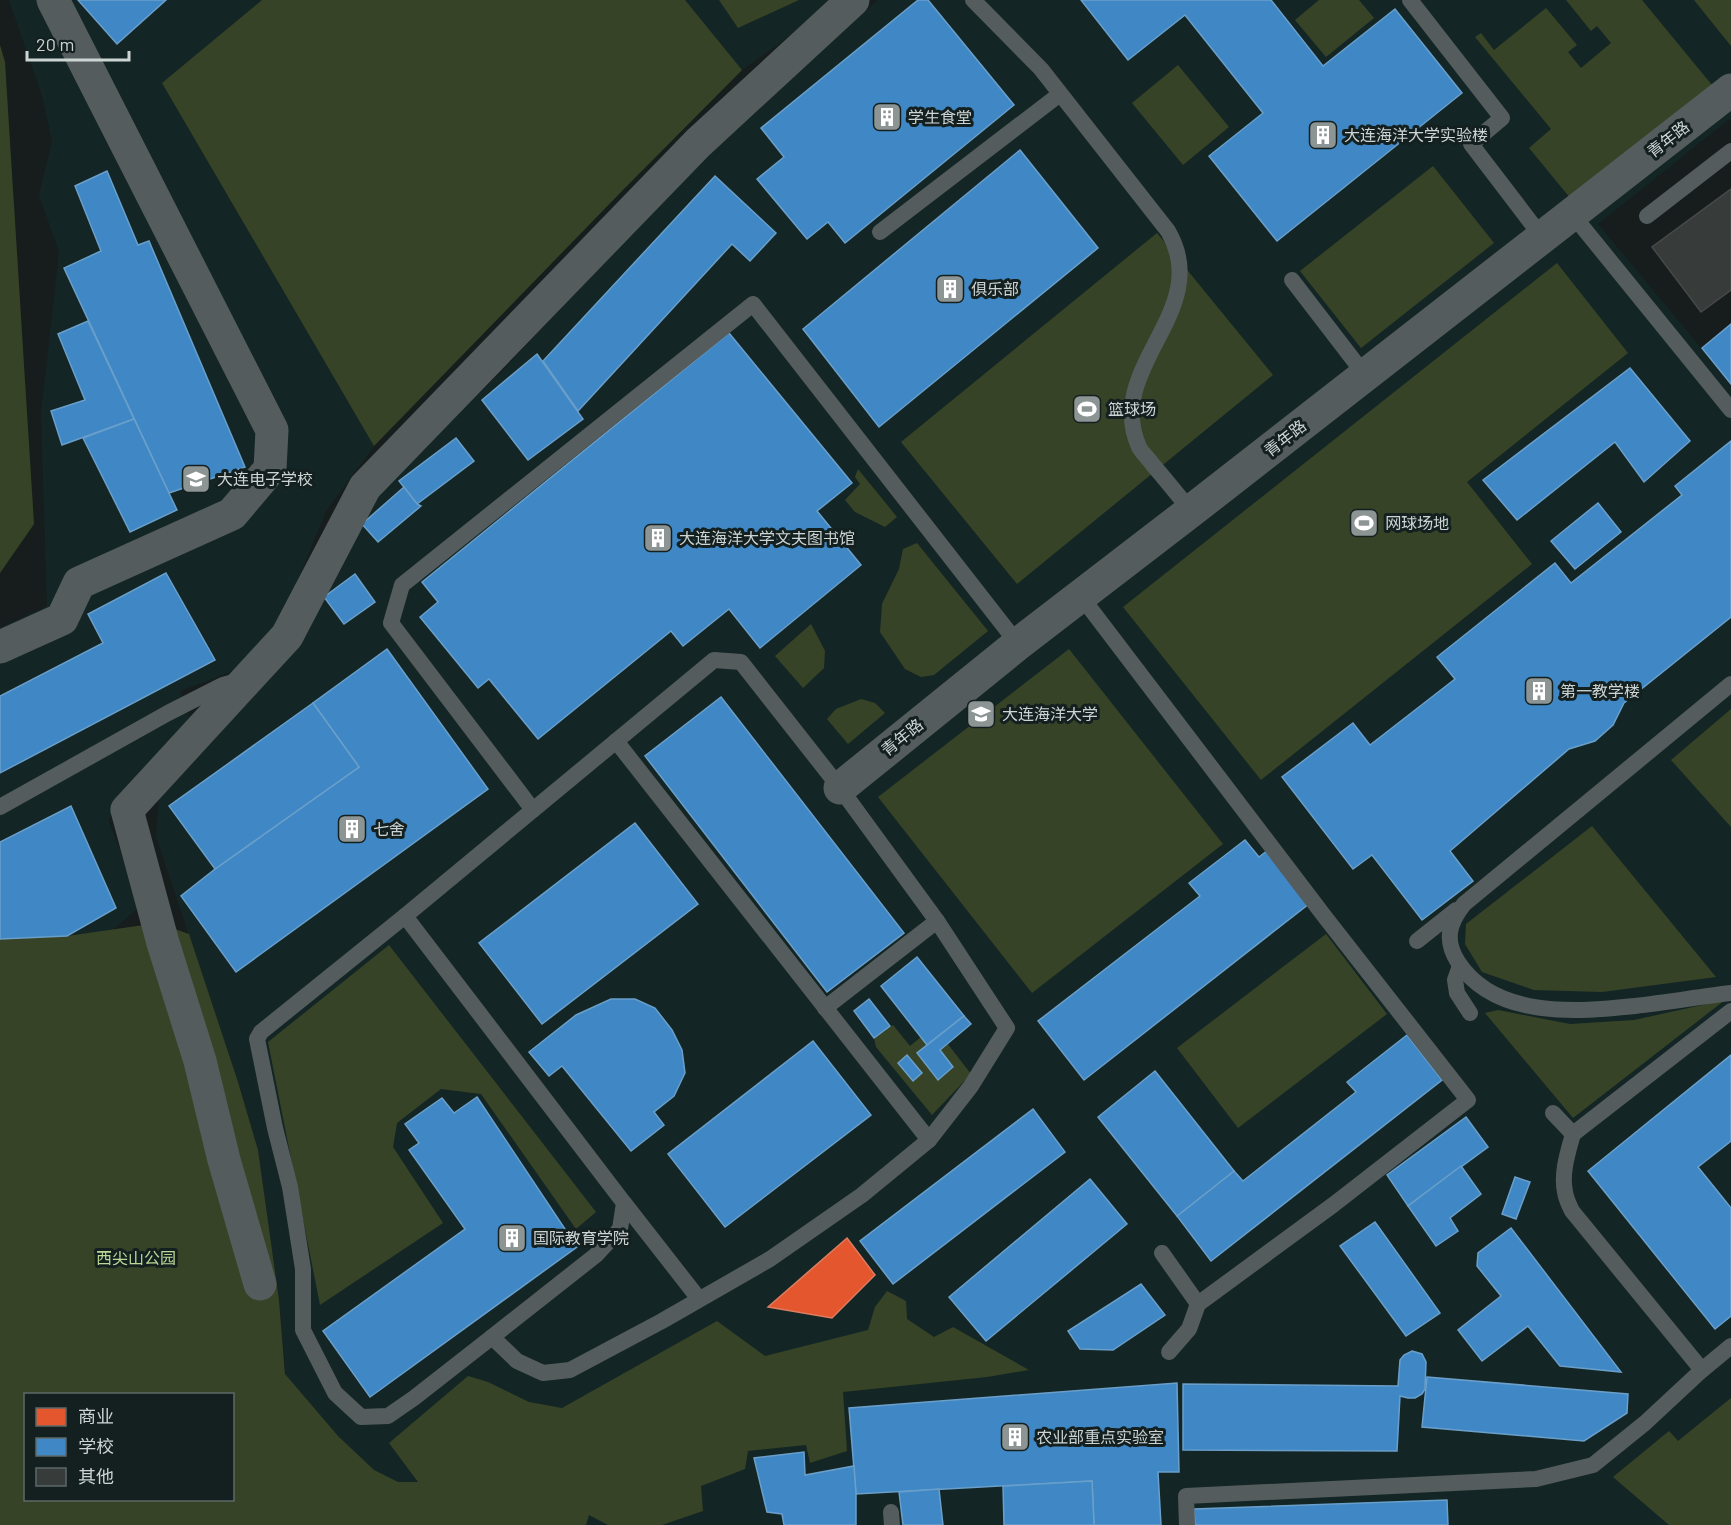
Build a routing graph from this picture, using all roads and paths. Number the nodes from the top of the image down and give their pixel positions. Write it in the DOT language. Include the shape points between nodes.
graph roads {
  1 [pos="53,0"];
  2 [pos="853,0"];
  3 [pos="973,0"];
  4 [pos="1410,0"];
  5 [pos="1731,90"];
  6 [pos="1060,94"];
  7 [pos="1731,151"];
  8 [pos="1572,214"];
  9 [pos="1647,216"];
  10 [pos="880,232"];
  11 [pos="1542,237"];
  12 [pos="1292,280"];
  13 [pos="1365,375"];
  14 [pos="1731,410"];
  15 [pos="1191,511"];
  16 [pos="1080,595"];
  17 [pos="1018,644"];
  18 [pos="0,647"];
  19 [pos="248,678"];
  20 [pos="1731,684"];
  21 [pos="615,741"];
  22 [pos="840,788"];
  23 [pos="0,807"];
  24 [pos="533,810"];
  25 [pos="1464,904"];
  26 [pos="405,916"];
  27 [pos="938,921"];
  28 [pos="1417,941"];
  29 [pos="1460,966"];
  30 [pos="1731,993"];
  31 [pos="825,1008"];
  32 [pos="1731,1011"];
  33 [pos="1470,1013"];
  34 [pos="1553,1113"];
  35 [pos="1573,1134"];
  36 [pos="929,1140"];
  37 [pos="624,1203"];
  38 [pos="1162,1253"];
  39 [pos="260,1284"];
  40 [pos="699,1299"];
  41 [pos="1198,1304"];
  42 [pos="492,1337"];
  43 [pos="1731,1346"];
  44 [pos="1169,1352"];
  45 [pos="1702,1370"];
  46 [pos="1187,1525"];
  1 -- 18 [label="street" via="272,430 270,469 232,514 79,584 62,619"];
  2 -- 19 [label="street" via="698,143 364,487 287,636"];
  3 -- 6 [label="lane" via="1041,69"];
  4 -- 11 [label="lane" via="1502,118 1471,144"];
  5 -- 8 [label="street, 青年路"];
  6 -- 10 [label="lane"];
  6 -- 15 [label="lane" via="1176,244 1180,262 1178,292 1134,392 1131,419 1139,448"];
  7 -- 9 [label="lane"];
  8 -- 11 [label="street, 青年路"];
  8 -- 14 [label="lane"];
  11 -- 13 [label="street, 青年路"];
  12 -- 13 [label="lane"];
  13 -- 15 [label="street, 青年路"];
  15 -- 16 [label="street, 青年路"];
  16 -- 17 [label="street, 青年路"];
  16 -- 41 [label="lane" via="1468,1100"];
  17 -- 22 [label="street, 青年路"];
  17 -- 24 [label="lane" via="753,304 402,585 391,623"];
  19 -- 23 [label="lane" via="223,685 168,713"];
  19 -- 39 [label="street" via="127,810"];
  20 -- 25 [label="lane"];
  21 -- 22 [label="lane" via="714,660 741,662"];
  21 -- 24 [label="lane"];
  21 -- 31 [label="lane"];
  22 -- 27 [label="lane"];
  24 -- 26 [label="lane"];
  25 -- 28 [label="lane"];
  25 -- 29 [label="lane" via="1453,917 1449,931 1451,950"];
  26 -- 37 [label="lane"];
  26 -- 42 [label="lane" via="257,1039 290,1186 303,1269 303,1330 335,1392 362,1417 388,1416"];
  27 -- 31 [label="lane"];
  27 -- 36 [label="lane" via="1007,1028 971,1086"];
  29 -- 30 [label="lane" via="1493,994 1543,1008 1610,1009"];
  29 -- 33 [label="lane" via="1455,980 1457,993"];
  31 -- 36 [label="lane"];
  32 -- 35 [label="lane"];
  34 -- 35 [label="lane"];
  35 -- 45 [label="lane" via="1564,1177 1572,1211"];
  36 -- 40 [label="lane" via="862,1195 770,1259"];
  37 -- 40 [label="lane"];
  37 -- 42 [label="lane" via="620,1229 596,1256"];
  38 -- 41 [label="lane"];
  40 -- 42 [label="lane" via="570,1370 543,1373 517,1361"];
  41 -- 44 [label="lane" via="1189,1329"];
  43 -- 45 [label="lane"];
  45 -- 46 [label="lane" via="1593,1465 1536,1479 1186,1496"];
}
